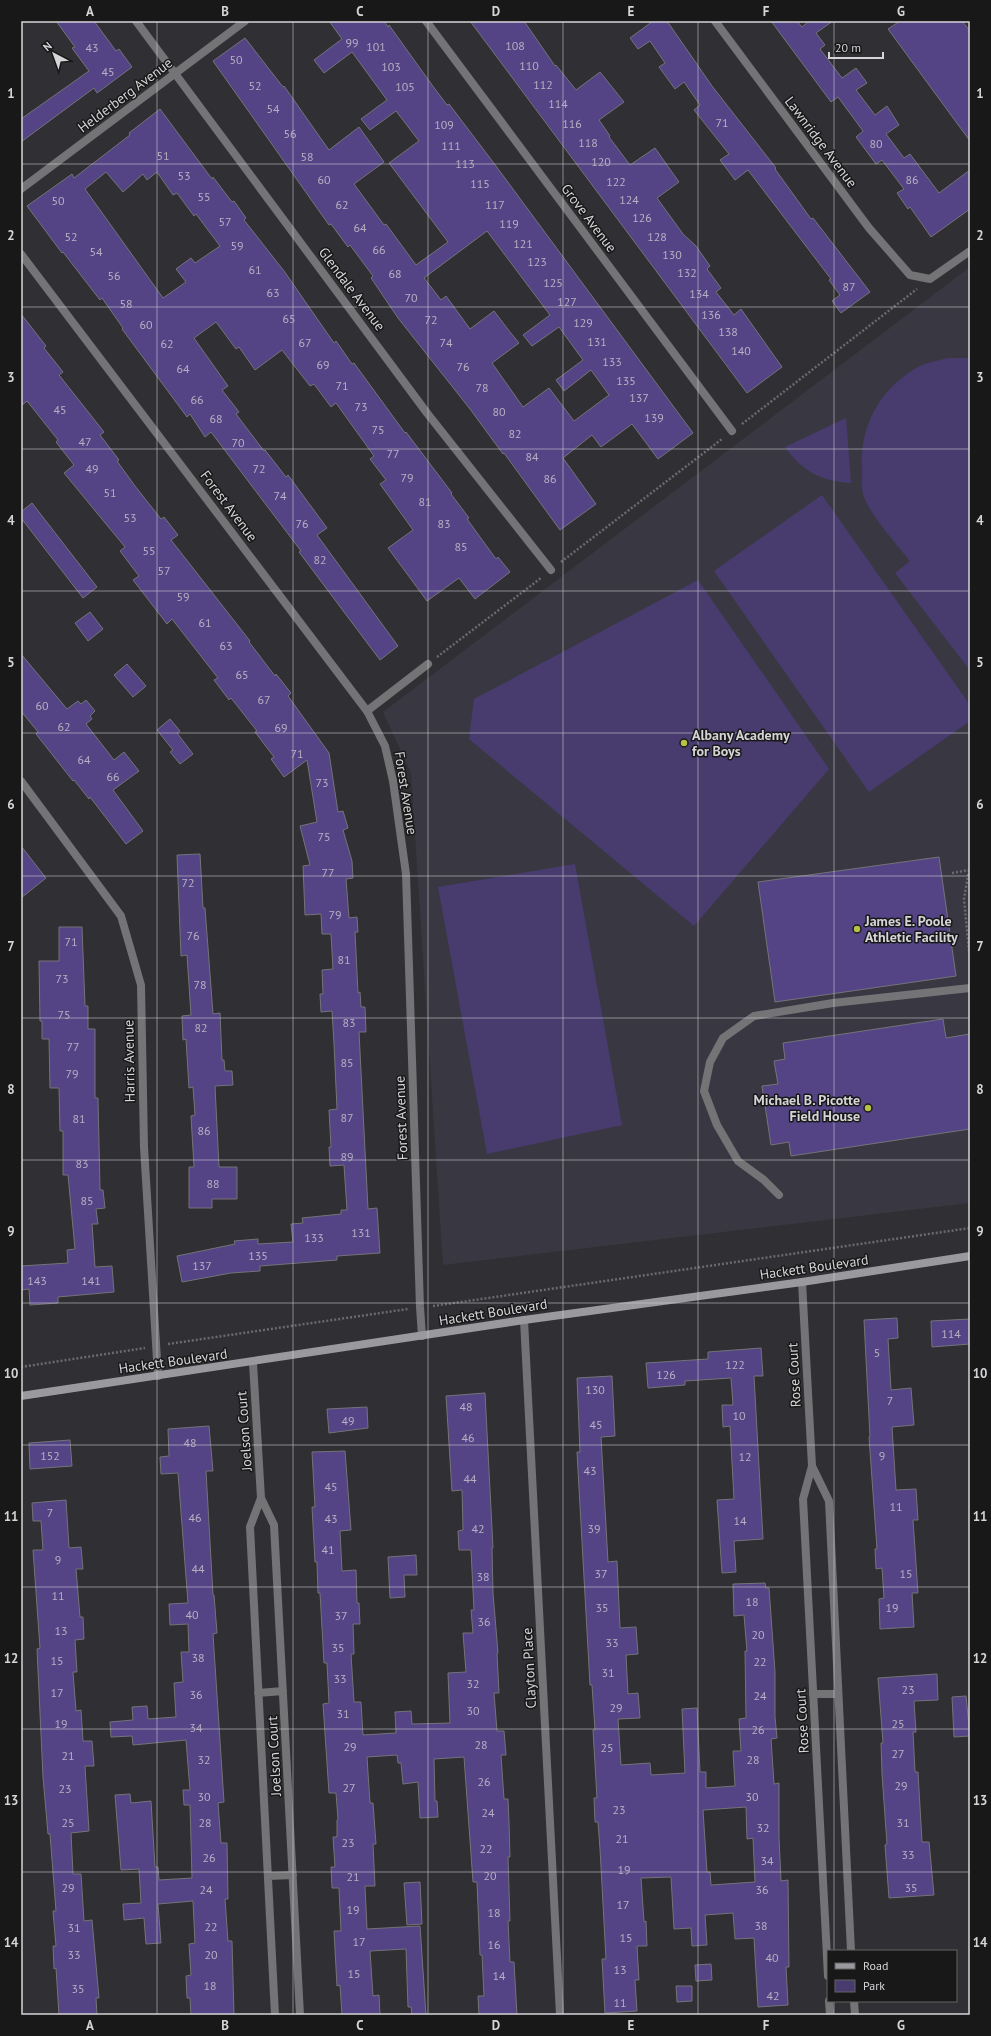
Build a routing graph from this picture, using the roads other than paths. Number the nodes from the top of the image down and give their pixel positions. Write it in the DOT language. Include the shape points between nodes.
graph roads {
  1 [pos="136,21"];
  2 [pos="245,21"];
  3 [pos="426,21"];
  4 [pos="715,21"];
  5 [pos="175,74"];
  6 [pos="21,189"];
  7 [pos="970,251"];
  8 [pos="21,254"];
  9 [pos="732,431"];
  10 [pos="551,570"];
  11 [pos="428,664"];
  12 [pos="367,711"];
  13 [pos="21,781"];
  14 [pos="970,988"];
  15 [pos="780,1195"];
  16 [pos="970,1256"];
  17 [pos="802,1282"];
  18 [pos="524,1320"];
  19 [pos="422,1336"];
  20 [pos="253,1363"];
  21 [pos="158,1376"];
  22 [pos="21,1396"];
  23 [pos="812,1466"];
  24 [pos="261,1498"];
  25 [pos="283,1691"];
  26 [pos="258,1693"];
  27 [pos="813,1694"];
  28 [pos="838,1694"];
  29 [pos="293,1875"];
  30 [pos="268,1876"];
  31 [pos="852,1950"];
  32 [pos="827,1957"];
  33 [pos="829,2002"];
  34 [pos="854,2002"];
  35 [pos="275,2015"];
  36 [pos="300,2015"];
  37 [pos="560,2015"];
  38 [pos="830,2015"];
  39 [pos="855,2015"];
  1 -- 5 [label="street, Glendale Avenue"];
  2 -- 5 [label="street, Helderberg Avenue"];
  3 -- 9 [label="street, Grove Avenue"];
  4 -- 7 [label="street, Lawnridge Avenue" via="869,228 910,275 930,279"];
  5 -- 6 [label="street, Helderberg Avenue"];
  5 -- 10 [label="street, Glendale Avenue" via="427,413"];
  8 -- 12 [label="street, Forest Avenue"];
  11 -- 12 [label="street"];
  12 -- 19 [label="street, Forest Avenue" via="385,746 393,781 406,874"];
  13 -- 21 [label="street, Harris Avenue" via="121,916 141,985 144,1147"];
  14 -- 15 [label="street" via="832,1003 754,1016 724,1038 710,1062 704,1091 717,1125 738,1161"];
  16 -- 17 [label="street, Hackett Boulevard"];
  17 -- 18 [label="street, Hackett Boulevard"];
  17 -- 23 [label="street, Rose Court"];
  18 -- 19 [label="street, Hackett Boulevard"];
  18 -- 37 [label="street, Clayton Place"];
  19 -- 20 [label="street, Hackett Boulevard"];
  20 -- 21 [label="street, Hackett Boulevard"];
  20 -- 24 [label="street, Joelson Court"];
  21 -- 22 [label="street, Hackett Boulevard"];
  23 -- 27 [label="street, Rose Court" via="803,1499"];
  23 -- 28 [label="street, Rose Court" via="829,1501"];
  24 -- 25 [label="street, Joelson Court" via="274,1525"];
  24 -- 26 [label="street, Joelson Court" via="250,1527"];
  25 -- 26 [label="street"];
  25 -- 29 [label="street, Joelson Court"];
  26 -- 30 [label="street, Joelson Court"];
  27 -- 28 [label="street"];
  27 -- 32 [label="street, Rose Court"];
  28 -- 31 [label="street, Rose Court"];
  29 -- 30 [label="street"];
  29 -- 36 [label="street, Joelson Court"];
  30 -- 35 [label="street, Joelson Court"];
  33 -- 38 [label="street"];
  34 -- 39 [label="street"];
}
